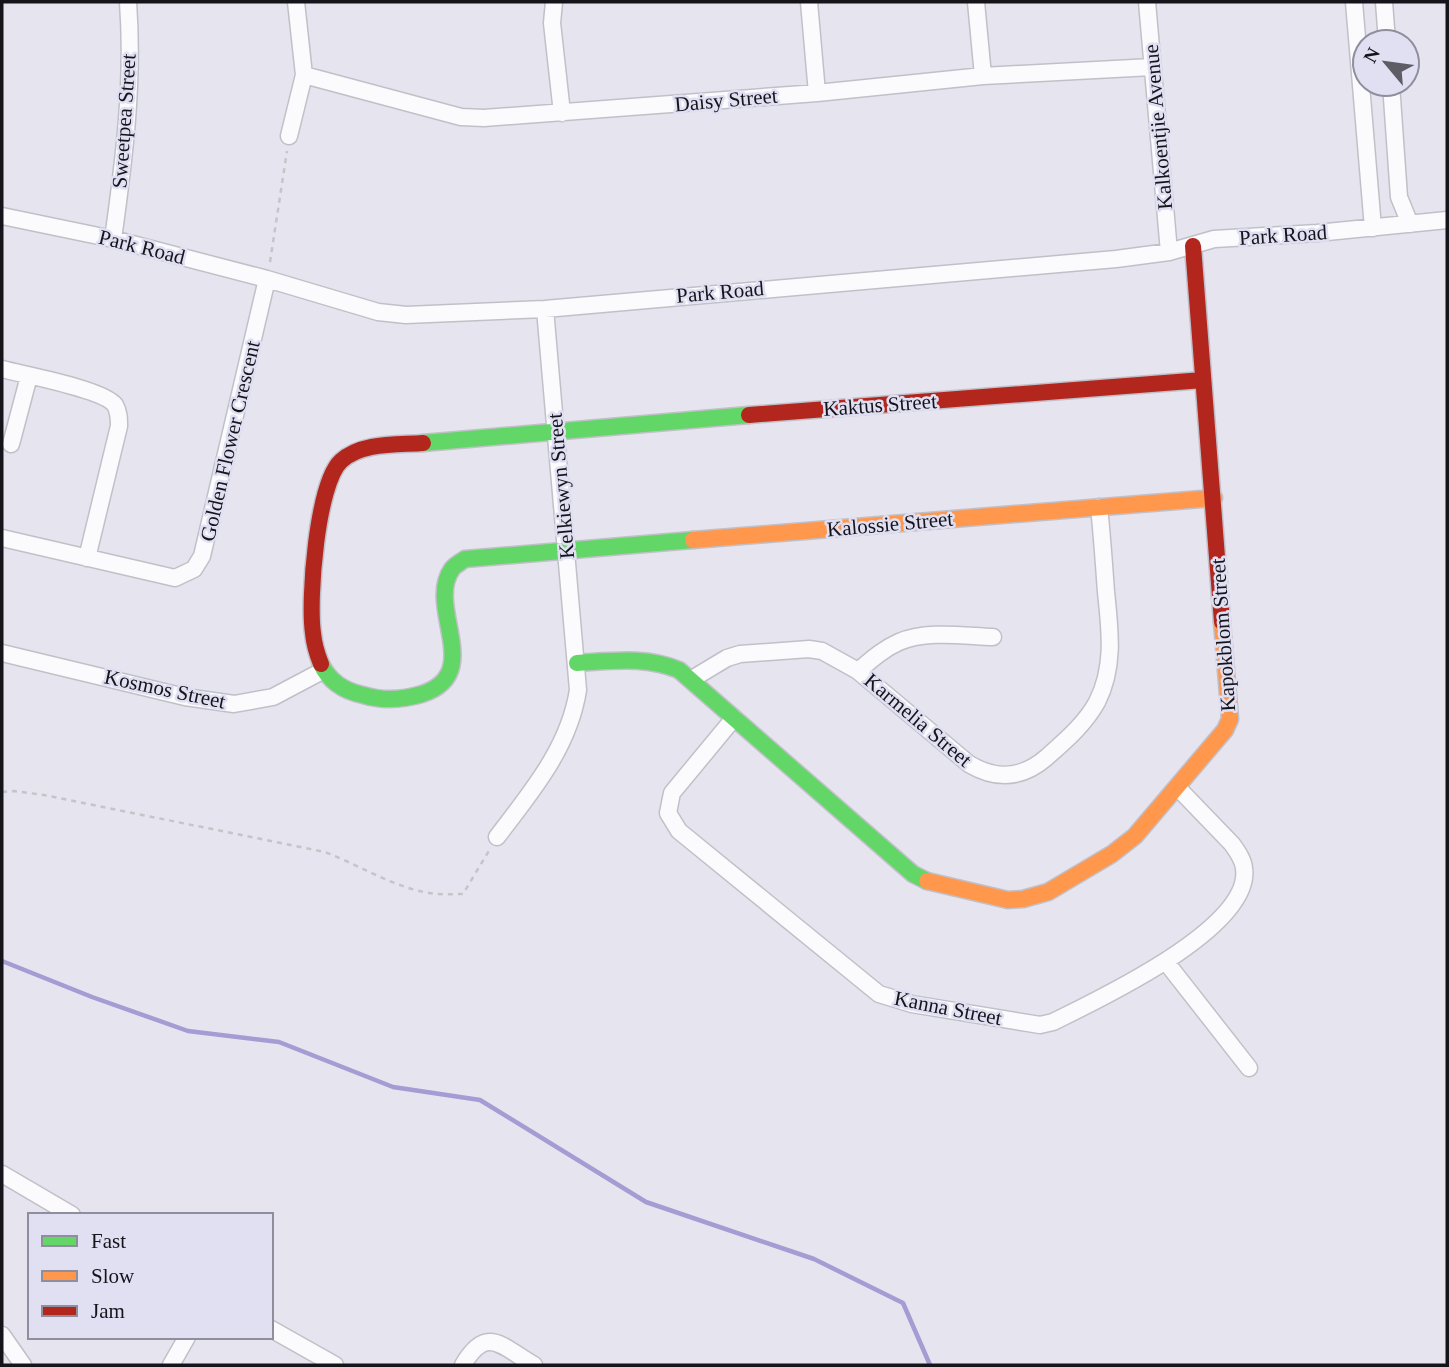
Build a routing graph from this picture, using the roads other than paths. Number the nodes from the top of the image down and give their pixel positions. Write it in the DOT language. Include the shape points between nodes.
graph roads {
  1 [pos="128,2"];
  2 [pos="296,2"];
  3 [pos="554,2"];
  4 [pos="809,2"];
  5 [pos="976,2"];
  6 [pos="1147,2"];
  7 [pos="1354,2"];
  8 [pos="1384,2"];
  9 [pos="1386,28"];
  10 [pos="1152,67"];
  11 [pos="304,75"];
  12 [pos="983,76"];
  13 [pos="817,93"];
  14 [pos="1392,98"];
  15 [pos="562,113"];
  16 [pos="289,136"];
  17 [pos="2,216"];
  18 [pos="1447,220"];
  19 [pos="1410,224"];
  20 [pos="1373,228"];
  21 [pos="113,239"];
  22 [pos="1193,246"];
  23 [pos="1169,252"];
  24 [pos="267,279"];
  25 [pos="545,309"];
  26 [pos="2,369"];
  27 [pos="29,376"];
  28 [pos="1203,380"];
  29 [pos="556,430"];
  30 [pos="11,444"];
  31 [pos="1214,498"];
  32 [pos="1099,507"];
  33 [pos="2,538"];
  34 [pos="566,550"];
  35 [pos="87,558"];
  36 [pos="993,637"];
  37 [pos="2,653"];
  38 [pos="577,663"];
  39 [pos="324,670"];
  40 [pos="858,671"];
  41 [pos="692,679"];
  42 [pos="734,718"];
  43 [pos="1178,788"];
  44 [pos="497,837"];
  45 [pos="1166,962"];
  46 [pos="1249,1068"];
  47 [pos="2,1174"];
  48 [pos="69,1213"];
  49 [pos="273,1330"];
  50 [pos="2,1335"];
  51 [pos="186,1339"];
  52 [pos="23,1365"];
  53 [pos="171,1365"];
  54 [pos="335,1365"];
  55 [pos="463,1365"];
  56 [pos="534,1365"];
  1 -- 21 [label="street, Sweetpea Street" via="131,76"];
  2 -- 11 [label="street"];
  3 -- 15 [label="street" via="552,23"];
  4 -- 13 [label="street"];
  5 -- 12 [label="street"];
  6 -- 10 [label="street, Kalkoentjie Avenue"];
  7 -- 20 [label="street"];
  8 -- 9 [label="street"];
  10 -- 12 [label="street, Daisy Street"];
  10 -- 23 [label="street, Kalkoentjie Avenue"];
  11 -- 15 [label="street, Daisy Street" via="461,117"];
  11 -- 16 [label="street"];
  12 -- 13 [label="street, Daisy Street"];
  13 -- 15 [label="street, Daisy Street"];
  14 -- 19 [label="street" via="1399,197"];
  17 -- 21 [label="street, Park Road"];
  18 -- 19 [label="street, Park Road"];
  19 -- 20 [label="street, Park Road"];
  20 -- 22 [label="street, Park Road" via="1214,239"];
  21 -- 24 [label="street, Park Road"];
  22 -- 23 [label="street, Park Road"];
  22 -- 28 [label="street, Kapokblom Street"];
  23 -- 25 [label="street, Park Road"];
  24 -- 25 [label="street, Park Road" via="392,314"];
  24 -- 35 [label="street, Golden Flower Crescent" via="202,556 194,569 175,578"];
  25 -- 29 [label="street, Kelkiewyn Street"];
  26 -- 27 [label="street"];
  27 -- 30 [label="street"];
  27 -- 35 [label="street" via="101,394 119,415"];
  28 -- 29 [label="street, Kaktus Street"];
  28 -- 31 [label="street, Kapokblom Street"];
  29 -- 34 [label="street, Kelkiewyn Street"];
  29 -- 39 [label="street, Kaktus Street" via="365,448 340,462 326,492 312,572 315,648"];
  31 -- 32 [label="street, Kalossie Street"];
  31 -- 43 [label="street, Kapokblom Street" via="1230,719"];
  32 -- 34 [label="street, Kalossie Street"];
  32 -- 40 [label="street, Karmelia Street" via="1111,644 1107,677 1084,721 1042,762 1013,775 984,773"];
  33 -- 35 [label="street, Golden Flower Crescent"];
  34 -- 38 [label="street, Kelkiewyn Street"];
  34 -- 39 [label="street, Kalossie Street" via="465,559 457,564 446,587 451,667 441,684 421,695 371,699 334,683"];
  36 -- 40 [label="street" via="901,640"];
  37 -- 39 [label="street, Kosmos Street" via="185,697 234,704 273,697"];
  38 -- 41 [label="street, Kapokblom Street" via="649,660 666,663"];
  38 -- 44 [label="street, Kelkiewyn Street" via="578,690 569,726 544,775"];
  40 -- 41 [label="street, Karmelia Street" via="822,651 809,649 740,654"];
  41 -- 42 [label="street, Kapokblom Street"];
  42 -- 43 [label="street, Kapokblom Street" via="913,874 932,884 1009,900 1048,892 1112,854 1135,836"];
  42 -- 45 [label="street, Kanna Street" via="672,793 668,803 671,821 879,994 912,1004 1040,1025 1053,1023"];
  43 -- 45 [label="street, Kanna Street" via="1232,844 1245,871 1240,890 1224,915"];
  45 -- 46 [label="street"];
  47 -- 48 [label="street"];
  49 -- 54 [label="street"];
  50 -- 52 [label="street"];
  51 -- 53 [label="street"];
  55 -- 56 [label="street" via="477,1345 487,1341"];
}
